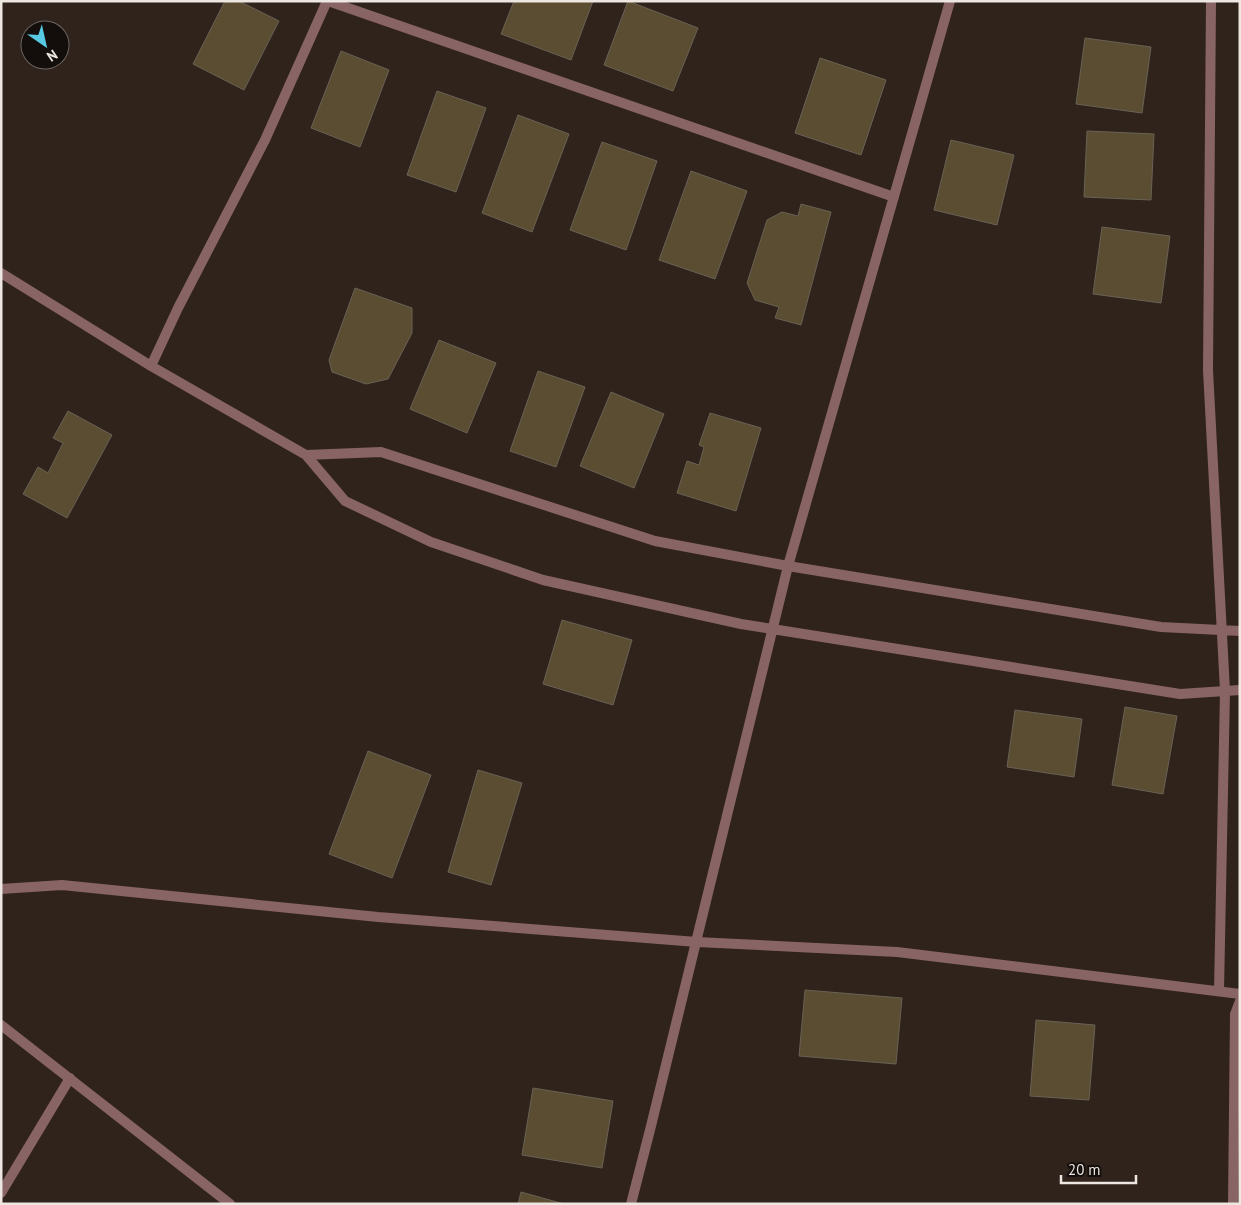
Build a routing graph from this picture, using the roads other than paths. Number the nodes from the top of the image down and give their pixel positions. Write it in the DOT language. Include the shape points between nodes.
graph roads {
  1 [pos="328,1"];
  2 [pos="950,1"];
  3 [pos="1211,1"];
  4 [pos="894,197"];
  5 [pos="1,273"];
  6 [pos="151,366"];
  7 [pos="306,455"];
  8 [pos="788,566"];
  9 [pos="773,629"];
  10 [pos="1221,630"];
  11 [pos="1240,631"];
  12 [pos="1240,690"];
  13 [pos="1225,691"];
  14 [pos="1,890"];
  15 [pos="696,942"];
  16 [pos="1219,991"];
  17 [pos="1240,994"];
  18 [pos="1240,1001"];
  19 [pos="1,1025"];
  20 [pos="70,1078"];
  21 [pos="1,1193"];
  22 [pos="230,1204"];
  23 [pos="630,1204"];
  24 [pos="1233,1204"];
  1 -- 4 [label="street"];
  1 -- 6 [label="street" via="265,140"];
  2 -- 4 [label="street"];
  3 -- 10 [label="street" via="1208,370"];
  4 -- 8 [label="street"];
  5 -- 6 [label="street"];
  6 -- 7 [label="street"];
  7 -- 8 [label="street" via="380,452 655,541"];
  7 -- 9 [label="street" via="345,501 431,542 542,580"];
  8 -- 9 [label="street"];
  8 -- 10 [label="street" via="1161,627"];
  9 -- 13 [label="street" via="1180,694"];
  9 -- 15 [label="street"];
  10 -- 11 [label="street"];
  10 -- 13 [label="street"];
  12 -- 13 [label="street"];
  13 -- 16 [label="street"];
  14 -- 15 [label="street" via="62,885 378,917"];
  15 -- 16 [label="street" via="897,952"];
  15 -- 23 [label="street"];
  16 -- 17 [label="street"];
  18 -- 24 [label="street" via="1235,1014"];
  19 -- 20 [label="street"];
  20 -- 21 [label="street"];
  20 -- 22 [label="street"];
}
